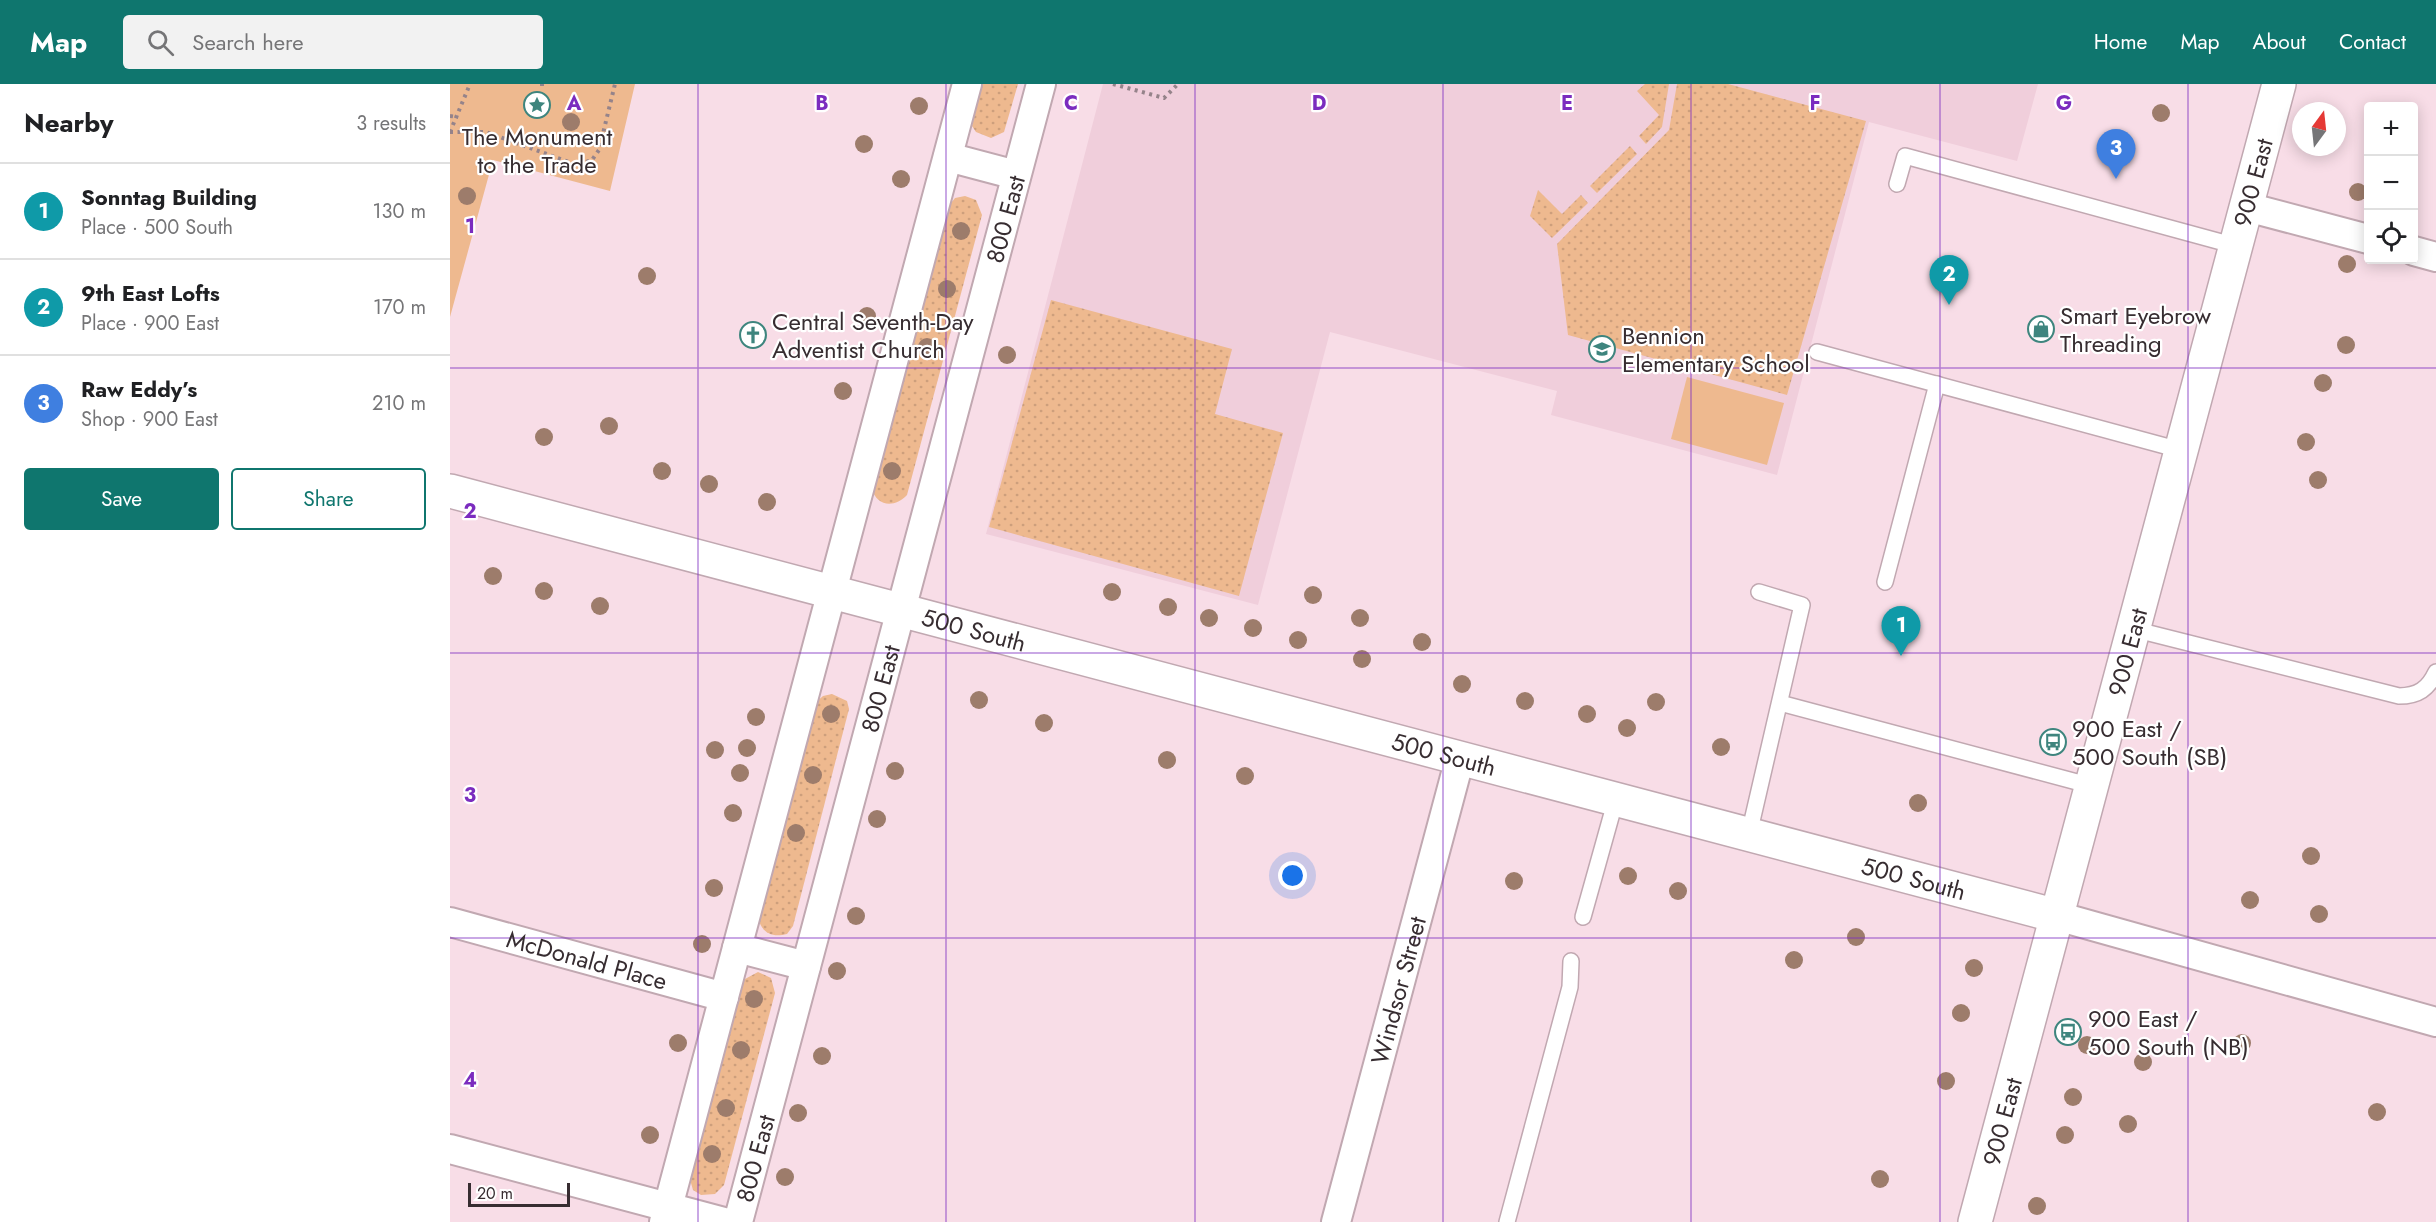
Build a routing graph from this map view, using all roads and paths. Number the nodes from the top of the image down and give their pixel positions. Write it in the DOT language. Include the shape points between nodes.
graph roads {
  1 [pos="470,84"];
  2 [pos="615,84"];
  3 [pos="967,84"];
  4 [pos="1041,84"];
  5 [pos="1113,84"];
  6 [pos="1178,84"];
  7 [pos="2279,84"];
  8 [pos="450,116"];
  9 [pos="458,117"];
  10 [pos="450,132"];
  11 [pos="948,157"];
  12 [pos="1016,175"];
  13 [pos="1897,184"];
  14 [pos="2247,207"];
  15 [pos="2364,238"];
  16 [pos="2236,246"];
  17 [pos="2418,252"];
  18 [pos="2436,257"];
  19 [pos="1817,352"];
  20 [pos="1937,384"];
  21 [pos="2180,450"];
  22 [pos="450,491"];
  23 [pos="1885,582"];
  24 [pos="832,592"];
  25 [pos="1759,592"];
  26 [pos="900,610"];
  27 [pos="2133,629"];
  28 [pos="2436,672"];
  29 [pos="1780,703"];
  30 [pos="1460,758"];
  31 [pos="2092,786"];
  32 [pos="1616,799"];
  33 [pos="1749,834"];
  34 [pos="2057,916"];
  35 [pos="1583,917"];
  36 [pos="450,922"];
  37 [pos="737,948"];
  38 [pos="1571,961"];
  39 [pos="806,966"];
  40 [pos="724,997"];
  41 [pos="2436,1022"];
  42 [pos="2096,1023"];
  43 [pos="2108,1026"];
  44 [pos="450,1149"];
  45 [pos="666,1215"];
  46 [pos="724,1222"];
  47 [pos="738,1222"];
  48 [pos="1336,1222"];
  49 [pos="1507,1222"];
  50 [pos="1975,1222"];
  1 -- 9 [label="path"];
  2 -- 10 [label="path" via="599,150 592,160 577,165 486,132"];
  3 -- 11 [label="street"];
  4 -- 12 [label="street, 800 East"];
  5 -- 6 [label="path" via="1164,98"];
  7 -- 14 [label="street, 900 East"];
  8 -- 9 [label="path"];
  9 -- 10 [label="path"];
  11 -- 12 [label="street"];
  11 -- 24 [label="street"];
  12 -- 26 [label="street, 800 East"];
  13 -- 16 [label="lane" via="1905,156"];
  14 -- 15 [label="street"];
  14 -- 16 [label="street, 900 East"];
  16 -- 21 [label="street, 900 East"];
  17 -- 18 [label="street"];
  19 -- 20 [label="lane"];
  20 -- 21 [label="lane"];
  20 -- 23 [label="lane"];
  21 -- 27 [label="street, 900 East"];
  22 -- 24 [label="street, 500 South"];
  24 -- 26 [label="street, 500 South"];
  24 -- 37 [label="street"];
  25 -- 29 [label="lane" via="1802,605"];
  26 -- 30 [label="street, 500 South"];
  26 -- 39 [label="street, 800 East"];
  27 -- 28 [label="lane" via="2399,696 2421,692"];
  27 -- 31 [label="street, 900 East"];
  29 -- 31 [label="lane"];
  29 -- 33 [label="lane"];
  30 -- 32 [label="street, 500 South"];
  30 -- 48 [label="street, Windsor Street"];
  31 -- 34 [label="street, 900 East"];
  32 -- 33 [label="street, 500 South"];
  32 -- 35 [label="lane"];
  33 -- 34 [label="street, 500 South"];
  34 -- 41 [label="street, 500 South"];
  34 -- 50 [label="street, 900 East"];
  36 -- 40 [label="street, McDonald Place"];
  37 -- 39 [label="street"];
  37 -- 40 [label="street"];
  38 -- 49 [label="lane" via="1570,987"];
  39 -- 47 [label="street, 800 East"];
  40 -- 45 [label="street"];
  42 -- 43 [label="path"];
  44 -- 45 [label="street"];
  45 -- 46 [label="street"];
}
